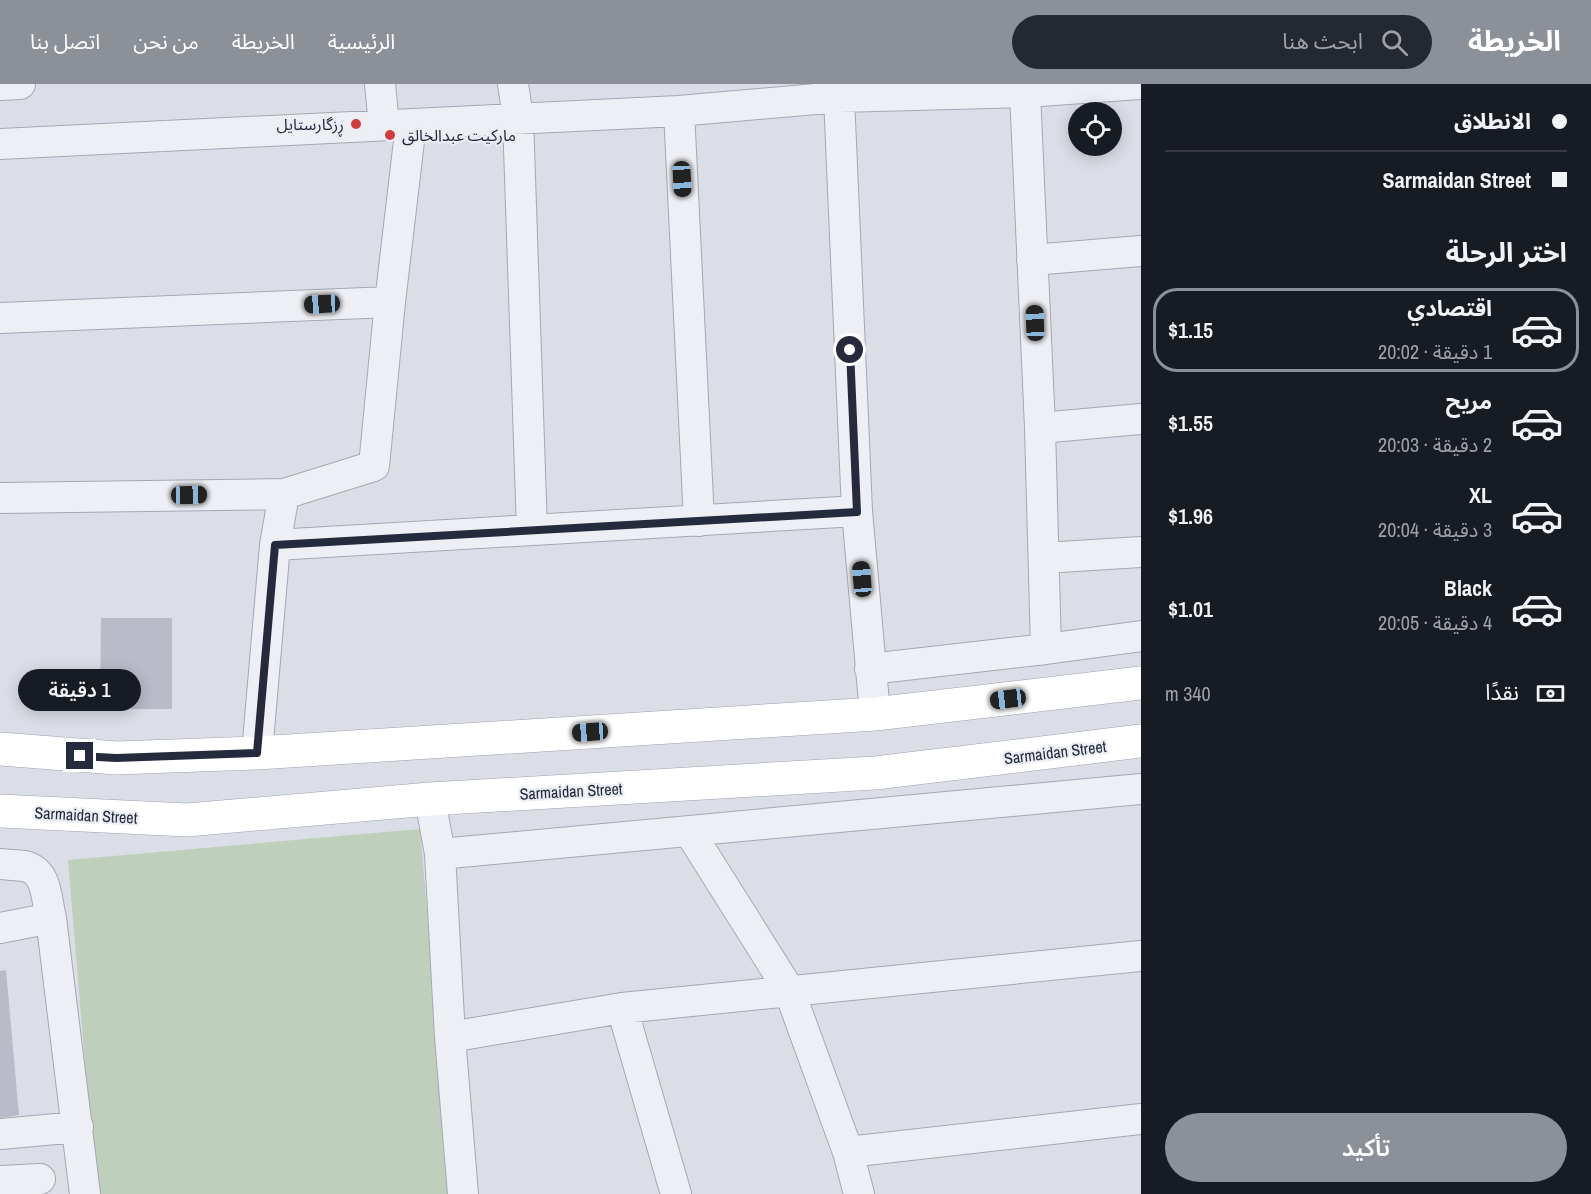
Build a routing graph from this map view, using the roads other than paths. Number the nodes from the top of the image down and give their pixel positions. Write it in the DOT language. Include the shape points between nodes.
graph roads {
  1 [pos="20,84"];
  2 [pos="380,84"];
  3 [pos="513,84"];
  4 [pos="1141,84"];
  5 [pos="0,85"];
  6 [pos="953,89"];
  7 [pos="1024,92"];
  8 [pos="839,97"];
  9 [pos="679,111"];
  10 [pos="518,118"];
  11 [pos="398,125"];
  12 [pos="0,144"];
  13 [pos="1141,252"];
  14 [pos="1032,260"];
  15 [pos="390,302"];
  16 [pos="0,318"];
  17 [pos="1141,419"];
  18 [pos="1040,429"];
  19 [pos="284,494"];
  20 [pos="0,498"];
  21 [pos="857,512"];
  22 [pos="699,521"];
  23 [pos="532,530"];
  24 [pos="275,545"];
  25 [pos="1141,552"];
  26 [pos="1044,558"];
  27 [pos="1141,636"];
  28 [pos="1046,649"];
  29 [pos="870,669"];
  30 [pos="1141,683"];
  31 [pos="875,714"];
  32 [pos="1141,741"];
  33 [pos="0,748"];
  34 [pos="257,753"];
  35 [pos="1141,789"];
  36 [pos="430,799"];
  37 [pos="0,811"];
  38 [pos="689,831"];
  39 [pos="440,854"];
  40 [pos="0,864"];
  41 [pos="51,918"];
  42 [pos="0,927"];
  43 [pos="1141,956"];
  44 [pos="789,990"];
  45 [pos="622,1008"];
  46 [pos="450,1037"];
  47 [pos="1141,1119"];
  48 [pos="78,1127"];
  49 [pos="0,1134"];
  50 [pos="848,1152"];
  51 [pos="40,1179"];
  52 [pos="0,1181"];
  53 [pos="85,1194"];
  54 [pos="463,1194"];
  55 [pos="676,1194"];
  56 [pos="860,1194"];
  1 -- 5 [label="street"];
  2 -- 11 [label="street"];
  3 -- 10 [label="street"];
  4 -- 7 [label="street"];
  6 -- 7 [label="street"];
  6 -- 8 [label="street"];
  7 -- 14 [label="street"];
  8 -- 9 [label="street"];
  8 -- 21 [label="street"];
  9 -- 10 [label="street"];
  9 -- 22 [label="street"];
  10 -- 11 [label="street"];
  10 -- 23 [label="street"];
  11 -- 12 [label="street"];
  11 -- 15 [label="street"];
  13 -- 14 [label="street"];
  14 -- 18 [label="street"];
  15 -- 16 [label="street"];
  15 -- 19 [label="street" via="374,465"];
  17 -- 18 [label="street"];
  18 -- 26 [label="street"];
  19 -- 20 [label="street"];
  19 -- 24 [label="street"];
  21 -- 22 [label="street"];
  21 -- 29 [label="street"];
  22 -- 23 [label="street"];
  23 -- 24 [label="street"];
  24 -- 34 [label="street"];
  25 -- 26 [label="street"];
  26 -- 28 [label="street"];
  27 -- 28 [label="street"];
  28 -- 29 [label="street"];
  29 -- 31 [label="street"];
  30 -- 31 [label="main road"];
  31 -- 34 [label="main road"];
  32 -- 36 [label="main road, Sarmaidan Street" via="875,773"];
  33 -- 34 [label="main road" via="116,758"];
  35 -- 38 [label="street"];
  36 -- 37 [label="main road, Sarmaidan Street" via="187,820"];
  36 -- 39 [label="street"];
  38 -- 39 [label="street"];
  38 -- 44 [label="street"];
  39 -- 46 [label="street"];
  40 -- 41 [label="street" via="26,866 38,872 44,882"];
  41 -- 42 [label="street"];
  41 -- 48 [label="street"];
  43 -- 44 [label="street"];
  44 -- 45 [label="street"];
  44 -- 50 [label="street"];
  45 -- 46 [label="street"];
  45 -- 55 [label="street"];
  46 -- 54 [label="street"];
  47 -- 50 [label="street"];
  48 -- 49 [label="street"];
  48 -- 53 [label="street"];
  50 -- 56 [label="street"];
  51 -- 52 [label="street"];
}
